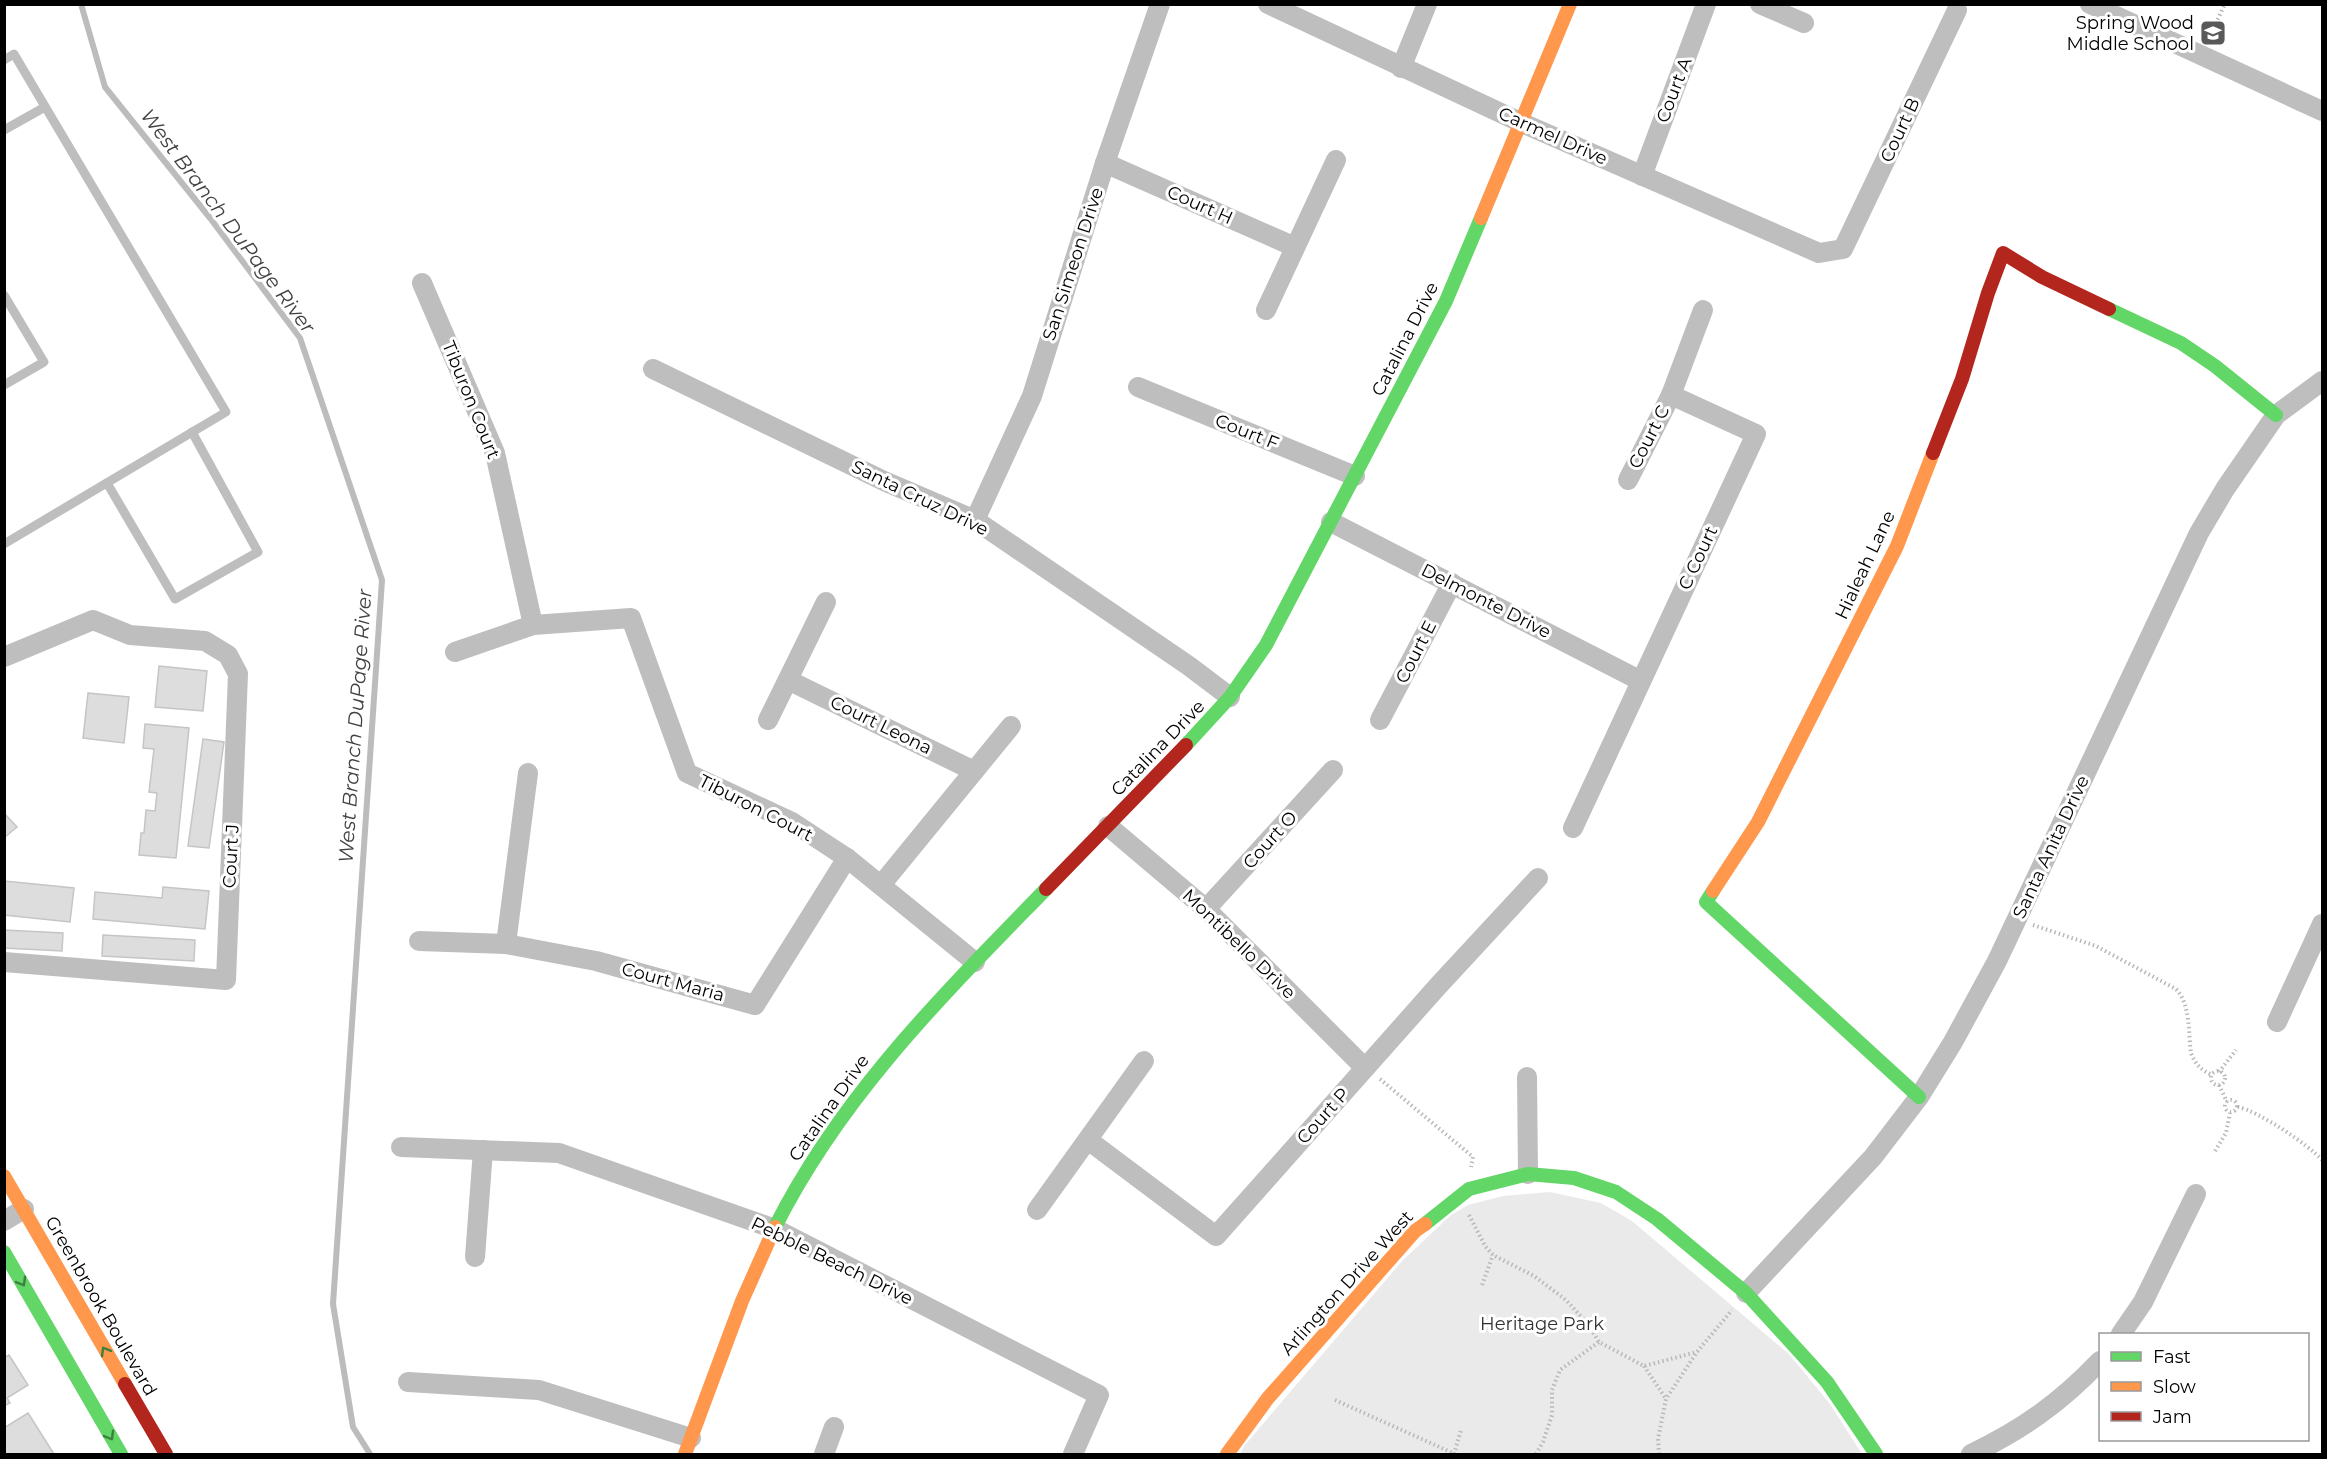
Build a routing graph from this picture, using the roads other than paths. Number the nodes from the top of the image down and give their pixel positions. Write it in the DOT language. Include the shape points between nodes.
graph roads {
  1 [pos="1160,4"];
  2 [pos="1268,4"];
  3 [pos="1427,4"];
  4 [pos="1570,4"];
  5 [pos="1706,4"];
  6 [pos="1760,4"];
  7 [pos="2090,4"];
  8 [pos="1957,10"];
  9 [pos="1804,24"];
  10 [pos="4,60"];
  11 [pos="1401,68"];
  12 [pos="45,106"];
  13 [pos="2322,111"];
  14 [pos="1522,123"];
  15 [pos="4,130"];
  16 [pos="1336,160"];
  17 [pos="1105,163"];
  18 [pos="1642,176"];
  19 [pos="1295,247"];
  20 [pos="1843,249"];
  21 [pos="422,283"];
  22 [pos="4,295"];
  23 [pos="1266,310"];
  24 [pos="1703,310"];
  25 [pos="653,369"];
  26 [pos="2322,381"];
  27 [pos="4,385"];
  28 [pos="1138,387"];
  29 [pos="1671,395"];
  30 [pos="2276,415"];
  31 [pos="192,432"];
  32 [pos="1756,434"];
  33 [pos="1355,476"];
  34 [pos="1628,480"];
  35 [pos="107,483"];
  36 [pos="975,520"];
  37 [pos="1331,522"];
  38 [pos="4,544"];
  39 [pos="1452,583"];
  40 [pos="826,602"];
  41 [pos="534,625"];
  42 [pos="455,652"];
  43 [pos="4,657"];
  44 [pos="788,680"];
  45 [pos="1641,681"];
  46 [pos="1230,698"];
  47 [pos="768,720"];
  48 [pos="1380,720"];
  49 [pos="1011,726"];
  50 [pos="1333,770"];
  51 [pos="974,771"];
  52 [pos="528,772"];
  53 [pos="1108,826"];
  54 [pos="1574,828"];
  55 [pos="847,858"];
  56 [pos="1538,878"];
  57 [pos="881,885"];
  58 [pos="1206,909"];
  59 [pos="2322,924"];
  60 [pos="419,941"];
  61 [pos="506,944"];
  62 [pos="4,962"];
  63 [pos="975,962"];
  64 [pos="2277,1022"];
  65 [pos="1144,1061"];
  66 [pos="1365,1068"];
  67 [pos="1527,1077"];
  68 [pos="1919,1097"];
  69 [pos="1088,1140"];
  70 [pos="401,1147"];
  71 [pos="483,1149"];
  72 [pos="1528,1174"];
  73 [pos="4,1176"];
  74 [pos="2196,1194"];
  75 [pos="24,1209"];
  76 [pos="1037,1210"];
  77 [pos="4,1221"];
  78 [pos="775,1229"];
  79 [pos="4,1252"];
  80 [pos="475,1257"];
  81 [pos="1746,1293"];
  82 [pos="2122,1333"];
  83 [pos="2099,1362"];
  84 [pos="408,1382"];
  85 [pos="834,1427"];
  86 [pos="688,1446"];
  87 [pos="121,1455"];
  88 [pos="166,1455"];
  89 [pos="824,1455"];
  90 [pos="1073,1455"];
  91 [pos="1227,1455"];
  92 [pos="1876,1455"];
  93 [pos="1971,1455"];
  1 -- 17 [label="street, San Simeon Drive"];
  2 -- 11 [label="street, Carmel Drive"];
  3 -- 11 [label="street"];
  4 -- 14 [label="street, Catalina Drive"];
  5 -- 18 [label="street, Court A"];
  6 -- 9 [label="street"];
  7 -- 13 [label="street"];
  8 -- 20 [label="street, Court B"];
  10 -- 12 [label="lane" via="14,54"];
  11 -- 14 [label="street, Carmel Drive"];
  12 -- 15 [label="lane"];
  12 -- 31 [label="lane" via="226,412"];
  14 -- 18 [label="street, Carmel Drive"];
  14 -- 33 [label="street, Catalina Drive" via="1446,301"];
  16 -- 19 [label="street"];
  17 -- 19 [label="street, Court H"];
  17 -- 36 [label="street, San Simeon Drive" via="1032,396"];
  18 -- 20 [label="street, Carmel Drive" via="1820,253"];
  19 -- 23 [label="street"];
  21 -- 41 [label="street, Tiburon Court" via="495,453"];
  22 -- 27 [label="lane" via="44,362"];
  24 -- 29 [label="street, Court C"];
  25 -- 36 [label="street, Santa Cruz Drive" via="884,481"];
  26 -- 30 [label="street, Santa Anita Drive"];
  28 -- 33 [label="street, Court F"];
  29 -- 32 [label="street, Court C"];
  29 -- 34 [label="street, Court C"];
  30 -- 68 [label="street, Santa Anita Drive" via="2199,533 1983,989"];
  30 -- 68 [label="street, Hialeah Lane" via="2181,343 2042,277 2002,253 1962,379 1897,546 1758,822 1706,902"];
  31 -- 35 [label="lane"];
  31 -- 35 [label="lane" via="258,552 175,599"];
  32 -- 45 [label="street, C Court"];
  33 -- 37 [label="street, Catalina Drive"];
  35 -- 38 [label="lane"];
  36 -- 46 [label="street, Santa Cruz Drive"];
  37 -- 39 [label="street, Delmonte Drive"];
  37 -- 46 [label="street, Catalina Drive" via="1272,636"];
  39 -- 45 [label="street, Delmonte Drive"];
  39 -- 48 [label="street, Court E"];
  40 -- 44 [label="street"];
  41 -- 42 [label="street, Tiburon Court"];
  41 -- 55 [label="street, Tiburon Court" via="632,618 687,774 792,822"];
  43 -- 62 [label="street, Court J" via="93,620 130,635 205,641 228,655 238,674 226,980"];
  44 -- 47 [label="street"];
  44 -- 51 [label="street, Court Leona"];
  45 -- 54 [label="street, C Court"];
  46 -- 53 [label="street, Catalina Drive"];
  49 -- 51 [label="street"];
  50 -- 58 [label="street, Court O"];
  51 -- 57 [label="street"];
  52 -- 61 [label="street"];
  53 -- 58 [label="street, Montibello Drive"];
  53 -- 63 [label="street, Catalina Drive"];
  55 -- 57 [label="street, Tiburon Court"];
  55 -- 61 [label="street, Court Maria" via="755,1005 597,961"];
  56 -- 66 [label="street, Court P"];
  57 -- 63 [label="street, Tiburon Court"];
  58 -- 66 [label="street, Montibello Drive"];
  59 -- 64 [label="street"];
  60 -- 61 [label="street, Court Maria"];
  63 -- 78 [label="street, Catalina Drive" via="904,1036 857,1094 814,1156"];
  65 -- 69 [label="street"];
  66 -- 69 [label="street, Court P" via="1216,1236"];
  67 -- 72 [label="street"];
  68 -- 81 [label="street, Santa Anita Drive" via="1873,1157"];
  69 -- 76 [label="street"];
  70 -- 71 [label="street, Pebble Beach Drive"];
  71 -- 78 [label="street, Pebble Beach Drive" via="559,1153"];
  71 -- 80 [label="street"];
  72 -- 81 [label="street, Arlington Drive West" via="1574,1178 1616,1191 1657,1219"];
  72 -- 91 [label="street, Arlington Drive West" via="1469,1189 1415,1231 1268,1398"];
  73 -- 75 [label="street, Greenbrook Boulevard"];
  74 -- 82 [label="street" via="2143,1302"];
  75 -- 77 [label="street"];
  88 -- 75 [label="street, Greenbrook Boulevard, one-way"];
  78 -- 86 [label="street, Catalina Drive" via="746,1293"];
  78 -- 90 [label="street, Pebble Beach Drive" via="1099,1395"];
  79 -- 87 [label="street, one-way"];
  81 -- 92 [label="street, Arlington Drive West" via="1827,1382"];
  83 -- 93 [label="street" via="2076,1387 2034,1420"];
  84 -- 86 [label="street" via="539,1390"];
  85 -- 89 [label="street"];
}
